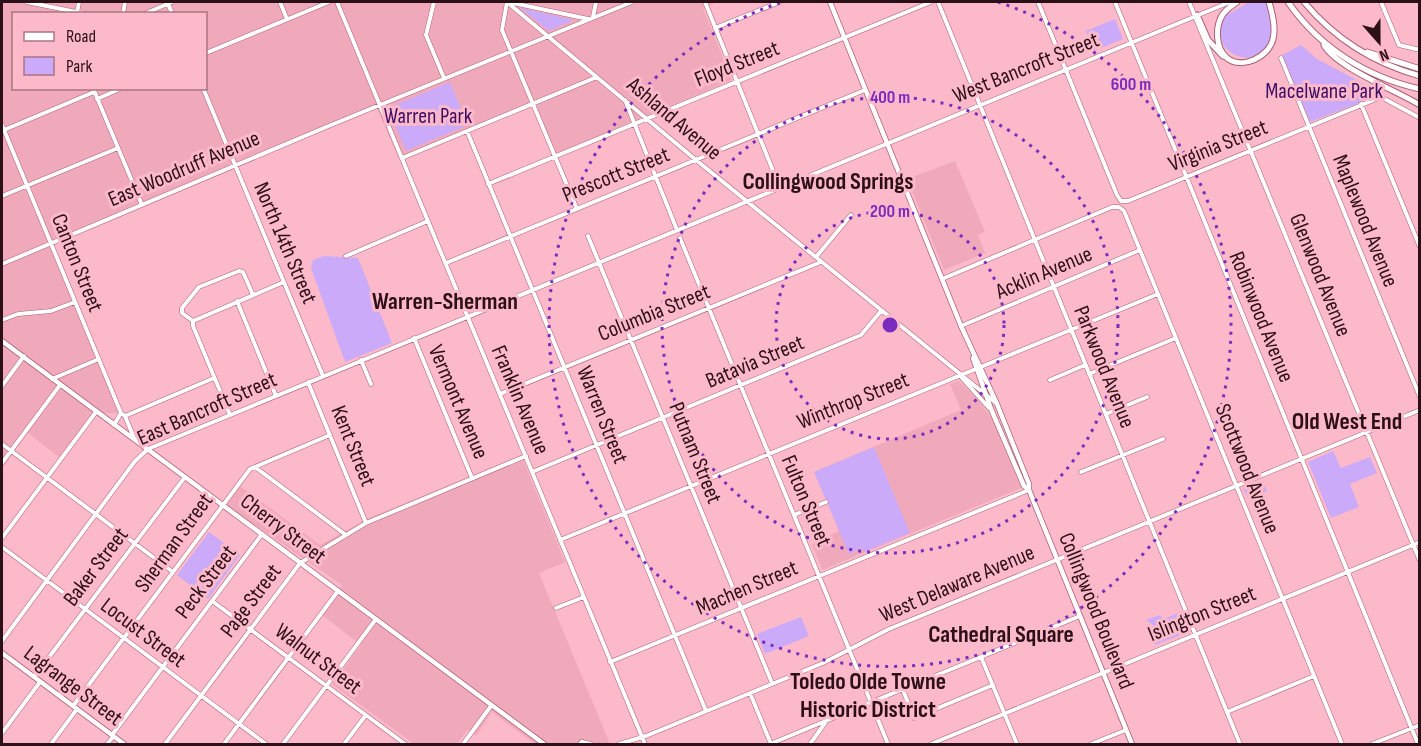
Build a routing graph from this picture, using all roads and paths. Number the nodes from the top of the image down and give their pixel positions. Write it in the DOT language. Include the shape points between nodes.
graph roads {
  1 [pos="30,2"];
  2 [pos="171,2"];
  3 [pos="280,2"];
  4 [pos="329,2"];
  5 [pos="337,2"];
  6 [pos="434,2"];
  7 [pos="507,2"];
  8 [pos="596,2"];
  9 [pos="632,2"];
  10 [pos="705,2"];
  11 [pos="780,2"];
  12 [pos="830,2"];
  13 [pos="931,2"];
  14 [pos="938,2"];
  15 [pos="1038,2"];
  16 [pos="1114,2"];
  17 [pos="1189,2"];
  18 [pos="1230,2"];
  19 [pos="1238,2"];
  20 [pos="1269,2"];
  21 [pos="1288,2"];
  22 [pos="1304,2"];
  23 [pos="1381,2"];
  24 [pos="59,8"];
  25 [pos="61,12"];
  26 [pos="73,12"];
  27 [pos="148,12"];
  28 [pos="1196,16"];
  29 [pos="591,18"];
  30 [pos="287,19"];
  31 [pos="715,28"];
  32 [pos="547,36"];
  33 [pos="844,37"];
  34 [pos="1321,39"];
  35 [pos="1131,42"];
  36 [pos="1419,50"];
  37 [pos="511,51"];
  38 [pos="1360,51"];
  39 [pos="207,53"];
  40 [pos="1227,58"];
  41 [pos="1281,58"];
  42 [pos="1419,69"];
  43 [pos="1065,70"];
  44 [pos="1419,76"];
  45 [pos="597,77"];
  46 [pos="444,78"];
  47 [pos="737,82"];
  48 [pos="1419,89"];
  49 [pos="94,90"];
  50 [pos="117,90"];
  51 [pos="204,90"];
  52 [pos="865,90"];
  53 [pos="97,99"];
  54 [pos="626,100"];
  55 [pos="532,104"];
  56 [pos="1360,104"];
  57 [pos="380,105"];
  58 [pos="1419,105"];
  59 [pos="979,106"];
  60 [pos="648,118"];
  61 [pos="1419,118"];
  62 [pos="634,124"];
  63 [pos="1308,126"];
  64 [pos="2,129"];
  65 [pos="466,131"];
  66 [pos="758,134"];
  67 [pos="887,144"];
  68 [pos="118,148"];
  69 [pos="1251,150"];
  70 [pos="555,157"];
  71 [pos="402,158"];
  72 [pos="696,160"];
  73 [pos="235,165"];
  74 [pos="655,177"];
  75 [pos="1186,177"];
  76 [pos="488,184"];
  77 [pos="27,186"];
  78 [pos="780,188"];
  79 [pos="2,196"];
  80 [pos="748,201"];
  81 [pos="142,205"];
  82 [pos="577,209"];
  83 [pos="851,214"];
  84 [pos="428,221"];
  85 [pos="677,230"];
  86 [pos="588,236"];
  87 [pos="510,237"];
  88 [pos="680,238"];
  89 [pos="1034,240"];
  90 [pos="51,243"];
  91 [pos="1419,247"];
  92 [pos="1140,250"];
  93 [pos="346,256"];
  94 [pos="816,257"];
  95 [pos="598,262"];
  96 [pos="821,262"];
  97 [pos="446,263"];
  98 [pos="2,264"];
  99 [pos="942,279"];
  100 [pos="284,282"];
  101 [pos="1053,287"];
  102 [pos="532,289"];
  103 [pos="1158,294"];
  104 [pos="253,295"];
  105 [pos="237,301"];
  106 [pos="75,302"];
  107 [pos="709,308"];
  108 [pos="881,311"];
  109 [pos="467,316"];
  110 [pos="2,320"];
  111 [pos="193,321"];
  112 [pos="961,326"];
  113 [pos="1071,330"];
  114 [pos="414,338"];
  115 [pos="1176,338"];
  116 [pos="631,340"];
  117 [pos="2,341"];
  118 [pos="24,356"];
  119 [pos="99,359"];
  120 [pos="361,360"];
  121 [pos="1085,365"];
  122 [pos="564,368"];
  123 [pos="979,368"];
  124 [pos="1089,374"];
  125 [pos="959,375"];
  126 [pos="323,376"];
  127 [pos="52,378"];
  128 [pos="214,378"];
  129 [pos="1050,380"];
  130 [pos="308,382"];
  131 [pos="371,384"];
  132 [pos="60,385"];
  133 [pos="741,385"];
  134 [pos="2,386"];
  135 [pos="984,392"];
  136 [pos="500,394"];
  137 [pos="276,396"];
  138 [pos="1147,397"];
  139 [pos="1419,397"];
  140 [pos="997,404"];
  141 [pos="991,409"];
  142 [pos="1419,410"];
  143 [pos="96,412"];
  144 [pos="123,414"];
  145 [pos="1106,414"];
  146 [pos="230,415"];
  147 [pos="663,417"];
  148 [pos="114,425"];
  149 [pos="1367,432"];
  150 [pos="330,435"];
  151 [pos="134,439"];
  152 [pos="1163,439"];
  153 [pos="2,444"];
  154 [pos="596,445"];
  155 [pos="148,449"];
  156 [pos="11,451"];
  157 [pos="1009,453"];
  158 [pos="1016,453"];
  159 [pos="769,454"];
  160 [pos="1122,455"];
  161 [pos="526,456"];
  162 [pos="1301,459"];
  163 [pos="2,463"];
  164 [pos="254,466"];
  165 [pos="532,472"];
  166 [pos="1081,472"];
  167 [pos="184,477"];
  168 [pos="47,478"];
  169 [pos="472,478"];
  170 [pos="691,486"];
  171 [pos="1236,486"];
  172 [pos="1029,490"];
  173 [pos="826,502"];
  174 [pos="222,505"];
  175 [pos="96,514"];
  176 [pos="625,514"];
  177 [pos="795,515"];
  178 [pos="1149,522"];
  179 [pos="366,523"];
  180 [pos="261,534"];
  181 [pos="346,535"];
  182 [pos="2,538"];
  183 [pos="560,540"];
  184 [pos="135,543"];
  185 [pos="1419,543"];
  186 [pos="1413,545"];
  187 [pos="2,547"];
  188 [pos="1057,560"];
  189 [pos="1419,561"];
  190 [pos="300,563"];
  191 [pos="173,572"];
  192 [pos="1347,572"];
  193 [pos="819,576"];
  194 [pos="46,581"];
  195 [pos="338,591"];
  196 [pos="584,597"];
  197 [pos="1283,599"];
  198 [pos="212,601"];
  199 [pos="556,608"];
  200 [pos="741,608"];
  201 [pos="85,610"];
  202 [pos="1080,616"];
  203 [pos="376,619"];
  204 [pos="250,629"];
  205 [pos="675,635"];
  206 [pos="1195,635"];
  207 [pos="124,639"];
  208 [pos="2,641"];
  209 [pos="849,650"];
  210 [pos="2,653"];
  211 [pos="981,657"];
  212 [pos="289,658"];
  213 [pos="610,662"];
  214 [pos="162,668"];
  215 [pos="1103,673"];
  216 [pos="1314,676"];
  217 [pos="34,678"];
  218 [pos="40,682"];
  219 [pos="772,683"];
  220 [pos="993,685"];
  221 [pos="327,686"];
  222 [pos="903,690"];
  223 [pos="750,693"];
  224 [pos="201,696"];
  225 [pos="871,703"];
  226 [pos="491,706"];
  227 [pos="75,708"];
  228 [pos="706,711"];
  229 [pos="1227,712"];
  230 [pos="1005,714"];
  231 [pos="366,715"];
  232 [pos="825,722"];
  233 [pos="239,725"];
  234 [pos="1419,725"];
  235 [pos="1411,728"];
  236 [pos="1126,730"];
  237 [pos="2,733"];
  238 [pos="113,736"];
  239 [pos="641,736"];
  240 [pos="51,744"];
  241 [pos="107,744"];
  242 [pos="124,744"];
  243 [pos="165,744"];
  244 [pos="224,744"];
  245 [pos="266,744"];
  246 [pos="283,744"];
  247 [pos="344,744"];
  248 [pos="404,744"];
  249 [pos="463,744"];
  250 [pos="544,744"];
  251 [pos="581,744"];
  252 [pos="591,744"];
  253 [pos="619,744"];
  254 [pos="645,744"];
  255 [pos="771,744"];
  256 [pos="810,744"];
  257 [pos="888,744"];
  258 [pos="932,744"];
  259 [pos="1017,744"];
  260 [pos="1090,744"];
  261 [pos="1132,744"];
  262 [pos="1240,744"];
  263 [pos="1342,744"];
  264 [pos="1372,744"];
  265 [pos="1418,744"];
  1 -- 24 [label="street"];
  2 -- 27 [label="street"];
  3 -- 30 [label="street"];
  4 -- 30 [label="street"];
  5 -- 57 [label="street, Franklin Avenue"];
  6 -- 46 [label="street" via="426,35"];
  7 -- 29 [label="street"];
  7 -- 32 [label="street, Ashland Avenue"];
  7 -- 37 [label="street" via="501,27"];
  8 -- 29 [label="street"];
  9 -- 29 [label="street, East Woodruff Avenue"];
  10 -- 31 [label="street"];
  11 -- 31 [label="street"];
  12 -- 33 [label="main road, Collingwood Boulevard"];
  13 -- 33 [label="street, Floyd Street"];
  14 -- 59 [label="street, Parkwood Avenue"];
  15 -- 43 [label="street"];
  16 -- 35 [label="street, Robinwood Avenue"];
  17 -- 28 [label="street, Glenwood Avenue"];
  18 -- 28 [label="street, West Bancroft Street"];
  19 -- 40 [label="highway" via="1224,14 1217,30"];
  20 -- 40 [label="highway" via="1274,35 1266,52 1246,62"];
  21 -- 34 [label="highway"];
  22 -- 38 [label="highway" via="1326,27"];
  23 -- 36 [label="street" via="1399,45"];
  24 -- 25 [label="street"];
  24 -- 26 [label="street"];
  28 -- 35 [label="street, West Bancroft Street"];
  28 -- 40 [label="highway" via="1210,44"];
  28 -- 69 [label="street, Glenwood Avenue"];
  29 -- 32 [label="street, East Woodruff Avenue"];
  30 -- 39 [label="street"];
  31 -- 47 [label="street"];
  32 -- 37 [label="street, East Woodruff Avenue"];
  32 -- 45 [label="street, Ashland Avenue"];
  33 -- 47 [label="street, Floyd Street"];
  33 -- 52 [label="main road, Collingwood Boulevard"];
  34 -- 48 [label="highway" via="1371,73"];
  34 -- 58 [label="highway" via="1338,59"];
  35 -- 43 [label="street, West Bancroft Street"];
  35 -- 75 [label="street, Robinwood Avenue"];
  37 -- 46 [label="street, East Woodruff Avenue"];
  37 -- 55 [label="street"];
  38 -- 42 [label="highway"];
  38 -- 44 [label="highway"];
  41 -- 63 [label="street, Maplewood Avenue"];
  43 -- 59 [label="street, West Bancroft Street"];
  43 -- 75 [label="street, Virginia Street" via="1121,201"];
  45 -- 54 [label="street, Ashland Avenue"];
  45 -- 55 [label="street"];
  46 -- 57 [label="street, East Woodruff Avenue"];
  47 -- 60 [label="street, Floyd Street"];
  47 -- 66 [label="street"];
  49 -- 53 [label="street"];
  49 -- 64 [label="street"];
  50 -- 53 [label="street"];
  51 -- 73 [label="street, North 14th Street"];
  52 -- 66 [label="street, Prescott Street"];
  52 -- 67 [label="main road, Collingwood Boulevard"];
  53 -- 68 [label="street"];
  54 -- 60 [label="street, Ashland Avenue"];
  54 -- 62 [label="street"];
  55 -- 65 [label="street"];
  55 -- 70 [label="street"];
  56 -- 61 [label="street, Virginia Street" via="1381,97"];
  56 -- 63 [label="street, Virginia Street"];
  56 -- 91 [label="street"];
  57 -- 71 [label="street, Franklin Avenue"];
  57 -- 73 [label="street, East Woodruff Avenue"];
  59 -- 67 [label="street, West Bancroft Street"];
  59 -- 89 [label="street, Parkwood Avenue"];
  60 -- 62 [label="street, Floyd Street"];
  60 -- 72 [label="street, Ashland Avenue"];
  62 -- 70 [label="street, Floyd Street"];
  62 -- 74 [label="street"];
  63 -- 69 [label="street, Virginia Street"];
  63 -- 139 [label="street, Maplewood Avenue"];
  64 -- 77 [label="street, Canton Street"];
  65 -- 71 [label="street"];
  65 -- 76 [label="street, Warren Street"];
  66 -- 72 [label="street, Prescott Street"];
  66 -- 78 [label="street"];
  67 -- 78 [label="street, West Bancroft Street"];
  67 -- 99 [label="main road, Collingwood Boulevard"];
  68 -- 77 [label="street"];
  68 -- 81 [label="street"];
  69 -- 75 [label="street, Virginia Street"];
  69 -- 149 [label="street, Glenwood Avenue"];
  70 -- 76 [label="street, Floyd Street"];
  70 -- 82 [label="street"];
  71 -- 84 [label="street, Franklin Avenue"];
  72 -- 74 [label="street, Prescott Street"];
  72 -- 80 [label="street, Ashland Avenue"];
  73 -- 81 [label="street, East Woodruff Avenue"];
  73 -- 100 [label="street, North 14th Street"];
  74 -- 82 [label="street, Prescott Street"];
  74 -- 85 [label="street"];
  75 -- 162 [label="street, Robinwood Avenue"];
  76 -- 87 [label="street, Warren Street"];
  77 -- 79 [label="street"];
  77 -- 90 [label="street, Canton Street"];
  78 -- 80 [label="street, West Bancroft Street"];
  80 -- 85 [label="street, West Bancroft Street"];
  80 -- 94 [label="street, Ashland Avenue"];
  81 -- 90 [label="street, East Woodruff Avenue"];
  82 -- 87 [label="street, Prescott Street"];
  83 -- 94 [label="street"];
  84 -- 93 [label="street"];
  84 -- 97 [label="street, Franklin Avenue"];
  85 -- 95 [label="street, West Bancroft Street"];
  86 -- 95 [label="street, Putnam Street"];
  87 -- 97 [label="street, Prescott Street"];
  87 -- 102 [label="street, Warren Street"];
  88 -- 107 [label="street, Fulton Street"];
  89 -- 92 [label="street, Scottwood Avenue" via="1119,207"];
  89 -- 99 [label="street"];
  89 -- 101 [label="street, Parkwood Avenue"];
  90 -- 98 [label="street, East Woodruff Avenue"];
  90 -- 106 [label="street, Canton Street"];
  92 -- 101 [label="street, Acklin Avenue"];
  92 -- 103 [label="street, Scottwood Avenue"];
  94 -- 96 [label="street, Ashland Avenue"];
  95 -- 102 [label="street, West Bancroft Street"];
  95 -- 116 [label="street, Putnam Street"];
  96 -- 107 [label="street, Columbia Street"];
  96 -- 108 [label="street, Ashland Avenue"];
  97 -- 109 [label="street, Franklin Avenue"];
  99 -- 112 [label="main road, Collingwood Boulevard"];
  100 -- 104 [label="street"];
  100 -- 126 [label="street, North 14th Street"];
  101 -- 112 [label="street, Acklin Avenue"];
  101 -- 113 [label="street, Parkwood Avenue"];
  102 -- 109 [label="street, West Bancroft Street"];
  102 -- 122 [label="street, Warren Street"];
  103 -- 113 [label="street, Winthrop Street"];
  103 -- 115 [label="street, Scottwood Avenue"];
  104 -- 105 [label="street"];
  104 -- 111 [label="street" via="239,271 199,287 182,308 182,313"];
  105 -- 111 [label="street"];
  105 -- 137 [label="street"];
  106 -- 110 [label="street"];
  106 -- 119 [label="street, Canton Street"];
  107 -- 116 [label="street, Columbia Street"];
  107 -- 133 [label="street, Fulton Street"];
  108 -- 125 [label="street, Ashland Avenue"];
  108 -- 133 [label="street, Batavia Street" via="861,335"];
  109 -- 114 [label="street, East Bancroft Street"];
  109 -- 136 [label="street, Franklin Avenue"];
  111 -- 128 [label="street"];
  112 -- 123 [label="main road, Collingwood Boulevard"];
  113 -- 121 [label="street, Parkwood Avenue"];
  113 -- 123 [label="street, Winthrop Street"];
  114 -- 120 [label="street, East Bancroft Street"];
  114 -- 169 [label="street, Vermont Avenue"];
  115 -- 124 [label="street"];
  115 -- 171 [label="street, Scottwood Avenue"];
  116 -- 122 [label="street, Columbia Street"];
  116 -- 147 [label="street, Putnam Street"];
  117 -- 118 [label="main road, Cherry Street"];
  118 -- 127 [label="main road, Cherry Street"];
  118 -- 134 [label="street"];
  119 -- 127 [label="street"];
  119 -- 144 [label="street, Canton Street"];
  120 -- 126 [label="street, East Bancroft Street"];
  120 -- 131 [label="street"];
  121 -- 124 [label="street, Parkwood Avenue"];
  121 -- 129 [label="street"];
  122 -- 136 [label="street, Columbia Street"];
  122 -- 154 [label="street, Warren Street"];
  123 -- 125 [label="street, Winthrop Street"];
  123 -- 135 [label="main road, Collingwood Boulevard"];
  123 -- 140 [label="main road, Collingwood Boulevard"];
  124 -- 145 [label="street, Parkwood Avenue"];
  125 -- 135 [label="street, Ashland Avenue"];
  125 -- 141 [label="street, Ashland Avenue"];
  125 -- 159 [label="street, Winthrop Street"];
  126 -- 130 [label="street, East Bancroft Street"];
  127 -- 132 [label="main road, Cherry Street"];
  128 -- 144 [label="street"];
  128 -- 146 [label="street"];
  130 -- 137 [label="street, East Bancroft Street"];
  130 -- 150 [label="street, Kent Street"];
  132 -- 143 [label="main road, Cherry Street"];
  132 -- 156 [label="street"];
  133 -- 147 [label="street, Batavia Street"];
  133 -- 159 [label="street, Fulton Street"];
  135 -- 140 [label="street, Ashland Avenue"];
  135 -- 141 [label="main road, Collingwood Boulevard"];
  136 -- 161 [label="street, Franklin Avenue"];
  137 -- 146 [label="street, East Bancroft Street"];
  138 -- 145 [label="street"];
  140 -- 158 [label="main road, Collingwood Boulevard"];
  141 -- 157 [label="main road, Collingwood Boulevard"];
  142 -- 149 [label="street, West Delaware Avenue"];
  143 -- 148 [label="main road, Cherry Street"];
  143 -- 168 [label="street"];
  144 -- 148 [label="street"];
  144 -- 151 [label="street, Canton Street"];
  145 -- 160 [label="street, Parkwood Avenue"];
  146 -- 155 [label="street, East Bancroft Street"];
  147 -- 154 [label="street, Batavia Street"];
  147 -- 170 [label="street, Putnam Street"];
  148 -- 151 [label="main road, Cherry Street"];
  149 -- 162 [label="street, West Delaware Avenue"];
  149 -- 186 [label="street, Glenwood Avenue"];
  150 -- 164 [label="street, Sherman Street"];
  150 -- 179 [label="street, Kent Street"];
  151 -- 155 [label="main road, Cherry Street"];
  152 -- 160 [label="street"];
  153 -- 156 [label="street"];
  154 -- 165 [label="street, Batavia Street"];
  154 -- 176 [label="street, Warren Street"];
  155 -- 167 [label="main road, Cherry Street"];
  155 -- 175 [label="street, East Bancroft Street"];
  156 -- 163 [label="street"];
  156 -- 168 [label="street"];
  157 -- 158 [label="main road"];
  157 -- 172 [label="main road, Collingwood Boulevard"];
  158 -- 172 [label="main road, Collingwood Boulevard"];
  159 -- 170 [label="street, Winthrop Street"];
  159 -- 177 [label="street, Fulton Street"];
  160 -- 166 [label="street"];
  160 -- 178 [label="street, Parkwood Avenue"];
  161 -- 165 [label="street, Franklin Avenue"];
  161 -- 169 [label="street, Page Street"];
  162 -- 171 [label="street, West Delaware Avenue"];
  162 -- 192 [label="street, Robinwood Avenue"];
  164 -- 174 [label="street, Sherman Street"];
  164 -- 181 [label="street"];
  165 -- 183 [label="street, Franklin Avenue"];
  167 -- 174 [label="main road, Cherry Street"];
  167 -- 184 [label="street, Baker Street"];
  168 -- 175 [label="street"];
  168 -- 182 [label="street"];
  169 -- 179 [label="street, Page Street"];
  170 -- 176 [label="street, Winthrop Street"];
  170 -- 200 [label="street, Putnam Street"];
  171 -- 178 [label="street, West Delaware Avenue"];
  171 -- 197 [label="street, Scottwood Avenue"];
  172 -- 188 [label="main road, Collingwood Boulevard"];
  172 -- 193 [label="street, Machen Street"];
  173 -- 177 [label="street"];
  174 -- 180 [label="main road, Cherry Street"];
  174 -- 191 [label="street, Sherman Street"];
  175 -- 184 [label="street"];
  175 -- 194 [label="street, East Bancroft Street"];
  176 -- 183 [label="street, Winthrop Street"];
  176 -- 205 [label="street, Warren Street"];
  177 -- 193 [label="street, Fulton Street"];
  178 -- 188 [label="street, West Delaware Avenue"];
  178 -- 206 [label="street, Parkwood Avenue"];
  179 -- 181 [label="street, Page Street"];
  180 -- 190 [label="main road, Cherry Street"];
  180 -- 198 [label="street, Peck Street"];
  181 -- 190 [label="street, Page Street"];
  183 -- 196 [label="street, Franklin Avenue"];
  184 -- 191 [label="street"];
  184 -- 201 [label="street, Baker Street"];
  185 -- 186 [label="street, Islington Street"];
  186 -- 189 [label="street, Glenwood Avenue"];
  186 -- 192 [label="street, Islington Street"];
  187 -- 194 [label="street, Locust Street"];
  188 -- 202 [label="main road, Collingwood Boulevard"];
  188 -- 209 [label="street, West Delaware Avenue" via="889,629"];
  190 -- 195 [label="main road, Cherry Street"];
  190 -- 204 [label="street, Page Street"];
  191 -- 207 [label="street, Sherman Street"];
  192 -- 197 [label="street, Islington Street"];
  192 -- 235 [label="street, Robinwood Avenue"];
  193 -- 200 [label="street, Machen Street"];
  193 -- 209 [label="street, Fulton Street"];
  194 -- 201 [label="street, Locust Street"];
  194 -- 208 [label="street, East Bancroft Street"];
  195 -- 203 [label="main road, Cherry Street"];
  195 -- 212 [label="street"];
  196 -- 199 [label="street"];
  196 -- 213 [label="street, Franklin Avenue"];
  197 -- 206 [label="street, Islington Street"];
  197 -- 216 [label="street, Scottwood Avenue"];
  198 -- 204 [label="street, Walnut Street"];
  198 -- 214 [label="street, Peck Street"];
  200 -- 205 [label="street, Machen Street"];
  200 -- 219 [label="street, Putnam Street"];
  201 -- 207 [label="street, Locust Street"];
  201 -- 217 [label="street, Baker Street"];
  202 -- 211 [label="street"];
  202 -- 215 [label="main road, Collingwood Boulevard"];
  203 -- 221 [label="street"];
  203 -- 226 [label="main road, Cherry Street"];
  204 -- 212 [label="street, Walnut Street"];
  204 -- 224 [label="street, Page Street"];
  205 -- 213 [label="street, Machen Street"];
  205 -- 228 [label="street, Warren Street"];
  206 -- 215 [label="street, Islington Street"];
  206 -- 229 [label="street, Parkwood Avenue"];
  207 -- 214 [label="street, Locust Street"];
  207 -- 227 [label="street, Sherman Street"];
  209 -- 219 [label="street, West Delaware Avenue"];
  209 -- 225 [label="street, Fulton Street"];
  210 -- 217 [label="main road, Lagrange Street"];
  211 -- 220 [label="street"];
  211 -- 222 [label="street"];
  212 -- 221 [label="street, Walnut Street"];
  212 -- 233 [label="street"];
  213 -- 239 [label="street, Franklin Avenue"];
  214 -- 224 [label="street, Locust Street"];
  214 -- 238 [label="street, Peck Street"];
  215 -- 230 [label="street, Islington Street"];
  215 -- 236 [label="main road, Collingwood Boulevard"];
  216 -- 229 [label="street"];
  216 -- 263 [label="street, Scottwood Avenue"];
  217 -- 218 [label="main road, Lagrange Street"];
  218 -- 227 [label="main road, Lagrange Street"];
  218 -- 237 [label="street"];
  219 -- 223 [label="street, West Delaware Avenue"];
  220 -- 222 [label="street" via="914,718"];
  220 -- 230 [label="street"];
  221 -- 231 [label="street, Walnut Street"];
  221 -- 246 [label="street"];
  222 -- 225 [label="street"];
  223 -- 228 [label="street, West Delaware Avenue"];
  223 -- 255 [label="street"];
  224 -- 233 [label="street, Locust Street"];
  224 -- 243 [label="street, Page Street"];
  225 -- 232 [label="street"];
  225 -- 257 [label="street, Fulton Street"];
  226 -- 249 [label="street"];
  226 -- 250 [label="main road, Cherry Street"];
  227 -- 238 [label="main road, Lagrange Street"];
  227 -- 240 [label="street, Sherman Street"];
  228 -- 239 [label="street, West Delaware Avenue"];
  229 -- 262 [label="street, Parkwood Avenue"];
  230 -- 258 [label="street, Islington Street"];
  230 -- 259 [label="street"];
  231 -- 247 [label="street"];
  231 -- 248 [label="street, Walnut Street"];
  232 -- 255 [label="street"];
  232 -- 256 [label="street"];
  233 -- 244 [label="street"];
  233 -- 245 [label="street, Locust Street"];
  234 -- 235 [label="street"];
  235 -- 264 [label="street"];
  235 -- 265 [label="street, Robinwood Avenue"];
  236 -- 260 [label="street"];
  236 -- 261 [label="main road, Collingwood Boulevard"];
  238 -- 241 [label="street, Peck Street"];
  238 -- 242 [label="main road, Lagrange Street"];
  239 -- 253 [label="street, West Delaware Avenue"];
  239 -- 254 [label="street, Franklin Avenue"];
  251 -- 252 [label="street"];
}
